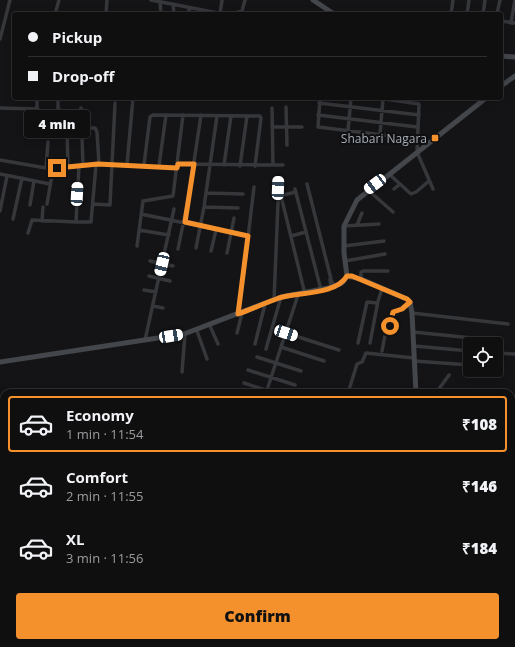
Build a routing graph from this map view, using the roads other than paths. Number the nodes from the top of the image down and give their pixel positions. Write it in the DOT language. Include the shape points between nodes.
graph roads {
  1 [pos="10,0"];
  2 [pos="59,0"];
  3 [pos="107,0"];
  4 [pos="152,0"];
  5 [pos="222,0"];
  6 [pos="245,0"];
  7 [pos="313,0"];
  8 [pos="453,0"];
  9 [pos="469,0"];
  10 [pos="485,0"];
  11 [pos="500,0"];
  12 [pos="515,0"];
  13 [pos="160,1"];
  14 [pos="173,4"];
  15 [pos="189,8"];
  16 [pos="56,12"];
  17 [pos="106,12"];
  18 [pos="161,12"];
  19 [pos="174,12"];
  20 [pos="189,12"];
  21 [pos="204,12"];
  22 [pos="222,12"];
  23 [pos="238,12"];
  24 [pos="331,12"];
  25 [pos="451,12"];
  26 [pos="467,12"];
  27 [pos="483,12"];
  28 [pos="497,12"];
  29 [pos="0,19"];
  30 [pos="5,20"];
  31 [pos="503,21"];
  32 [pos="513,23"];
  33 [pos="0,40"];
  34 [pos="503,56"];
  35 [pos="515,57"];
  36 [pos="515,76"];
  37 [pos="503,85"];
  38 [pos="37,100"];
  39 [pos="58,100"];
  40 [pos="133,100"];
  41 [pos="320,100"];
  42 [pos="352,100"];
  43 [pos="382,100"];
  44 [pos="401,100"];
  45 [pos="418,100"];
  46 [pos="483,100"];
  47 [pos="115,103"];
  48 [pos="319,103"];
  49 [pos="419,104"];
  50 [pos="286,107"];
  51 [pos="351,107"];
  52 [pos="0,108"];
  53 [pos="81,108"];
  54 [pos="272,108"];
  55 [pos="37,109"];
  56 [pos="58,110"];
  57 [pos="382,110"];
  58 [pos="166,115"];
  59 [pos="183,115"];
  60 [pos="201,115"];
  61 [pos="318,115"];
  62 [pos="419,115"];
  63 [pos="217,116"];
  64 [pos="231,116"];
  65 [pos="247,116"];
  66 [pos="350,119"];
  67 [pos="381,122"];
  68 [pos="82,127"];
  69 [pos="286,127"];
  70 [pos="302,127"];
  71 [pos="417,127"];
  72 [pos="68,128"];
  73 [pos="272,128"];
  74 [pos="348,131"];
  75 [pos="380,134"];
  76 [pos="416,139"];
  77 [pos="48,142"];
  78 [pos="286,145"];
  79 [pos="417,152"];
  80 [pos="0,160"];
  81 [pos="194,164"];
  82 [pos="97,165"];
  83 [pos="111,165"];
  84 [pos="127,165"];
  85 [pos="144,165"];
  86 [pos="210,165"];
  87 [pos="224,165"];
  88 [pos="273,165"];
  89 [pos="283,165"];
  90 [pos="81,166"];
  91 [pos="159,166"];
  92 [pos="177,166"];
  93 [pos="240,166"];
  94 [pos="255,166"];
  95 [pos="68,167"];
  96 [pos="46,168"];
  97 [pos="0,174"];
  98 [pos="389,174"];
  99 [pos="52,175"];
  100 [pos="7,176"];
  101 [pos="22,178"];
  102 [pos="279,179"];
  103 [pos="34,181"];
  104 [pos="429,181"];
  105 [pos="50,184"];
  106 [pos="307,184"];
  107 [pos="400,184"];
  108 [pos="254,186"];
  109 [pos="394,189"];
  110 [pos="433,189"];
  111 [pos="368,190"];
  112 [pos="206,193"];
  113 [pos="243,194"];
  114 [pos="280,196"];
  115 [pos="47,204"];
  116 [pos="93,204"];
  117 [pos="30,205"];
  118 [pos="43,207"];
  119 [pos="204,207"];
  120 [pos="238,208"];
  121 [pos="174,209"];
  122 [pos="0,211"];
  123 [pos="393,212"];
  124 [pos="362,213"];
  125 [pos="141,214"];
  126 [pos="234,218"];
  127 [pos="13,219"];
  128 [pos="172,220"];
  129 [pos="42,221"];
  130 [pos="76,222"];
  131 [pos="185,222"];
  132 [pos="379,224"];
  133 [pos="357,225"];
  134 [pos="200,226"];
  135 [pos="344,226"];
  136 [pos="139,230"];
  137 [pos="216,230"];
  138 [pos="306,232"];
  139 [pos="231,233"];
  140 [pos="28,234"];
  141 [pos="169,235"];
  142 [pos="248,236"];
  143 [pos="291,236"];
  144 [pos="384,241"];
  145 [pos="137,246"];
  146 [pos="344,246"];
  147 [pos="196,248"];
  148 [pos="178,249"];
  149 [pos="211,251"];
  150 [pos="227,253"];
  151 [pos="385,254"];
  152 [pos="150,261"];
  153 [pos="345,261"];
  154 [pos="162,264"];
  155 [pos="173,266"];
  156 [pos="388,271"];
  157 [pos="149,276"];
  158 [pos="347,276"];
  159 [pos="159,278"];
  160 [pos="361,279"];
  161 [pos="170,281"];
  162 [pos="333,287"];
  163 [pos="382,289"];
  164 [pos="144,290"];
  165 [pos="321,290"];
  166 [pos="156,292"];
  167 [pos="305,294"];
  168 [pos="298,295"];
  169 [pos="281,298"];
  170 [pos="274,300"];
  171 [pos="410,302"];
  172 [pos="377,303"];
  173 [pos="265,304"];
  174 [pos="153,306"];
  175 [pos="163,308"];
  176 [pos="240,313"];
  177 [pos="412,313"];
  178 [pos="508,324"];
  179 [pos="210,326"];
  180 [pos="197,331"];
  181 [pos="413,332"];
  182 [pos="237,333"];
  183 [pos="286,333"];
  184 [pos="186,334"];
  185 [pos="463,337"];
  186 [pos="145,340"];
  187 [pos="358,343"];
  188 [pos="370,343"];
  189 [pos="218,344"];
  190 [pos="255,344"];
  191 [pos="414,346"];
  192 [pos="281,347"];
  193 [pos="266,349"];
  194 [pos="339,350"];
  195 [pos="463,350"];
  196 [pos="382,351"];
  197 [pos="503,353"];
  198 [pos="515,354"];
  199 [pos="257,357"];
  200 [pos="208,359"];
  201 [pos="414,359"];
  202 [pos="324,361"];
  203 [pos="0,362"];
  204 [pos="276,363"];
  205 [pos="463,364"];
  206 [pos="248,370"];
  207 [pos="301,371"];
  208 [pos="182,372"];
  209 [pos="449,375"];
  210 [pos="272,377"];
  211 [pos="244,383"];
  212 [pos="295,385"];
  213 [pos="259,389"];
  214 [pos="268,389"];
  215 [pos="349,389"];
  216 [pos="416,389"];
  217 [pos="439,389"];
  1 -- 30 [label="street"];
  2 -- 16 [label="street"];
  3 -- 17 [label="street"];
  4 -- 13 [label="street"];
  5 -- 22 [label="street"];
  6 -- 23 [label="street" via="242,11"];
  7 -- 24 [label="street"];
  8 -- 25 [label="street"];
  9 -- 26 [label="street"];
  10 -- 27 [label="street"];
  11 -- 28 [label="street"];
  12 -- 32 [label="street"];
  13 -- 14 [label="street"];
  13 -- 18 [label="street"];
  14 -- 15 [label="street"];
  14 -- 19 [label="street"];
  15 -- 20 [label="street"];
  15 -- 21 [label="street"];
  29 -- 30 [label="street"];
  30 -- 33 [label="street"];
  31 -- 32 [label="street"];
  34 -- 35 [label="street"];
  36 -- 37 [label="street"];
  38 -- 55 [label="street"];
  39 -- 56 [label="street"];
  40 -- 84 [label="street"];
  41 -- 48 [label="street"];
  42 -- 51 [label="street"];
  43 -- 57 [label="street"];
  44 -- 49 [label="street"];
  45 -- 49 [label="street"];
  46 -- 79 [label="street"];
  47 -- 83 [label="street"];
  48 -- 51 [label="street"];
  48 -- 61 [label="street"];
  49 -- 62 [label="street"];
  50 -- 69 [label="street"];
  51 -- 57 [label="street"];
  51 -- 66 [label="street"];
  52 -- 55 [label="street"];
  53 -- 68 [label="street"];
  54 -- 73 [label="street"];
  55 -- 56 [label="street" via="43,113"];
  56 -- 72 [label="street" via="62,111 64,128"];
  57 -- 62 [label="street"];
  57 -- 67 [label="street"];
  58 -- 59 [label="street"];
  58 -- 85 [label="street" via="151,116"];
  58 -- 91 [label="street"];
  59 -- 60 [label="street"];
  59 -- 92 [label="street"];
  60 -- 63 [label="street"];
  60 -- 81 [label="street"];
  61 -- 66 [label="street"];
  61 -- 74 [label="street" via="318,128"];
  62 -- 71 [label="street"];
  63 -- 64 [label="street"];
  63 -- 86 [label="street"];
  64 -- 65 [label="street"];
  64 -- 87 [label="street"];
  65 -- 93 [label="street"];
  65 -- 94 [label="street" via="261,118"];
  66 -- 67 [label="street"];
  66 -- 74 [label="street"];
  67 -- 71 [label="street"];
  67 -- 75 [label="street"];
  68 -- 72 [label="street"];
  68 -- 82 [label="street" via="96,129"];
  68 -- 90 [label="street"];
  69 -- 70 [label="street"];
  69 -- 73 [label="street"];
  69 -- 78 [label="street"];
  71 -- 76 [label="street"];
  72 -- 95 [label="street"];
  73 -- 88 [label="street"];
  74 -- 75 [label="street"];
  75 -- 76 [label="street"];
  76 -- 79 [label="street"];
  77 -- 96 [label="street"];
  79 -- 98 [label="street"];
  79 -- 104 [label="street"];
  80 -- 96 [label="street"];
  81 -- 86 [label="street"];
  81 -- 92 [label="street"];
  81 -- 131 [label="street"];
  82 -- 83 [label="street"];
  82 -- 90 [label="street"];
  82 -- 116 [label="street"];
  83 -- 84 [label="street"];
  83 -- 116 [label="street" via="110,205"];
  84 -- 85 [label="street"];
  85 -- 91 [label="street"];
  86 -- 87 [label="street"];
  86 -- 112 [label="street"];
  87 -- 93 [label="street"];
  88 -- 89 [label="street"];
  88 -- 94 [label="street"];
  90 -- 95 [label="street"];
  90 -- 130 [label="street"];
  91 -- 92 [label="street"];
  92 -- 125 [label="street" via="173,197 143,201"];
  93 -- 94 [label="street"];
  95 -- 96 [label="street"];
  97 -- 100 [label="street"];
  98 -- 107 [label="street"];
  98 -- 111 [label="street"];
  99 -- 105 [label="street"];
  100 -- 101 [label="street"];
  100 -- 122 [label="street"];
  101 -- 103 [label="street"];
  101 -- 127 [label="street"];
  102 -- 114 [label="street"];
  103 -- 105 [label="street"];
  103 -- 117 [label="street"];
  104 -- 107 [label="street" via="413,194"];
  104 -- 110 [label="street"];
  105 -- 115 [label="street"];
  106 -- 162 [label="street"];
  107 -- 109 [label="street"];
  108 -- 142 [label="street"];
  111 -- 123 [label="street"];
  111 -- 135 [label="street" via="357,200"];
  112 -- 113 [label="street"];
  112 -- 119 [label="street"];
  114 -- 138 [label="street" via="295,191"];
  114 -- 143 [label="street"];
  114 -- 170 [label="street"];
  116 -- 130 [label="street" via="91,222"];
  118 -- 129 [label="street"];
  119 -- 120 [label="street"];
  119 -- 134 [label="street"];
  121 -- 128 [label="street"];
  124 -- 133 [label="street"];
  125 -- 128 [label="street"];
  125 -- 136 [label="street"];
  126 -- 139 [label="street"];
  128 -- 131 [label="street"];
  128 -- 141 [label="street"];
  129 -- 130 [label="street"];
  129 -- 140 [label="street" via="30,221"];
  131 -- 134 [label="street"];
  131 -- 148 [label="street"];
  132 -- 133 [label="street"];
  133 -- 135 [label="street"];
  134 -- 137 [label="street"];
  134 -- 147 [label="street"];
  135 -- 146 [label="street"];
  136 -- 141 [label="street"];
  136 -- 145 [label="street"];
  137 -- 139 [label="street"];
  137 -- 149 [label="street"];
  138 -- 143 [label="street"];
  138 -- 165 [label="street"];
  139 -- 142 [label="street"];
  139 -- 150 [label="street"];
  141 -- 154 [label="street"];
  142 -- 176 [label="street"];
  143 -- 167 [label="street"];
  144 -- 146 [label="street"];
  146 -- 153 [label="street"];
  151 -- 153 [label="street"];
  152 -- 154 [label="street"];
  153 -- 158 [label="street"];
  154 -- 155 [label="street"];
  154 -- 159 [label="street"];
  156 -- 160 [label="street" via="363,271"];
  157 -- 159 [label="street"];
  158 -- 160 [label="street"];
  158 -- 162 [label="street" via="342,283"];
  159 -- 161 [label="street"];
  159 -- 166 [label="street"];
  160 -- 163 [label="street"];
  162 -- 165 [label="street"];
  163 -- 171 [label="street"];
  163 -- 172 [label="street"];
  164 -- 166 [label="street"];
  165 -- 167 [label="street"];
  166 -- 174 [label="street"];
  167 -- 168 [label="street"];
  168 -- 169 [label="street"];
  168 -- 183 [label="street"];
  169 -- 170 [label="street"];
  169 -- 193 [label="street"];
  170 -- 173 [label="street"];
  171 -- 177 [label="street"];
  171 -- 196 [label="street" via="393,312"];
  172 -- 187 [label="street" via="367,302"];
  172 -- 188 [label="street"];
  173 -- 176 [label="street"];
  173 -- 190 [label="street"];
  174 -- 175 [label="street"];
  174 -- 186 [label="street"];
  176 -- 179 [label="street"];
  176 -- 182 [label="street"];
  177 -- 178 [label="street"];
  177 -- 181 [label="street"];
  179 -- 180 [label="street"];
  179 -- 189 [label="street"];
  180 -- 184 [label="street"];
  180 -- 200 [label="street"];
  181 -- 185 [label="street"];
  181 -- 191 [label="street"];
  183 -- 192 [label="street"];
  183 -- 194 [label="street"];
  184 -- 186 [label="street"];
  184 -- 208 [label="street"];
  186 -- 203 [label="street"];
  191 -- 195 [label="street"];
  191 -- 201 [label="street"];
  192 -- 202 [label="street"];
  192 -- 204 [label="street"];
  197 -- 198 [label="street"];
  199 -- 204 [label="street"];
  201 -- 205 [label="street"];
  201 -- 215 [label="street" via="366,353 362,362 357,364"];
  201 -- 216 [label="street"];
  204 -- 207 [label="street"];
  204 -- 210 [label="street"];
  206 -- 210 [label="street"];
  209 -- 217 [label="street"];
  210 -- 212 [label="street"];
  210 -- 214 [label="street"];
  211 -- 213 [label="street"];
}
